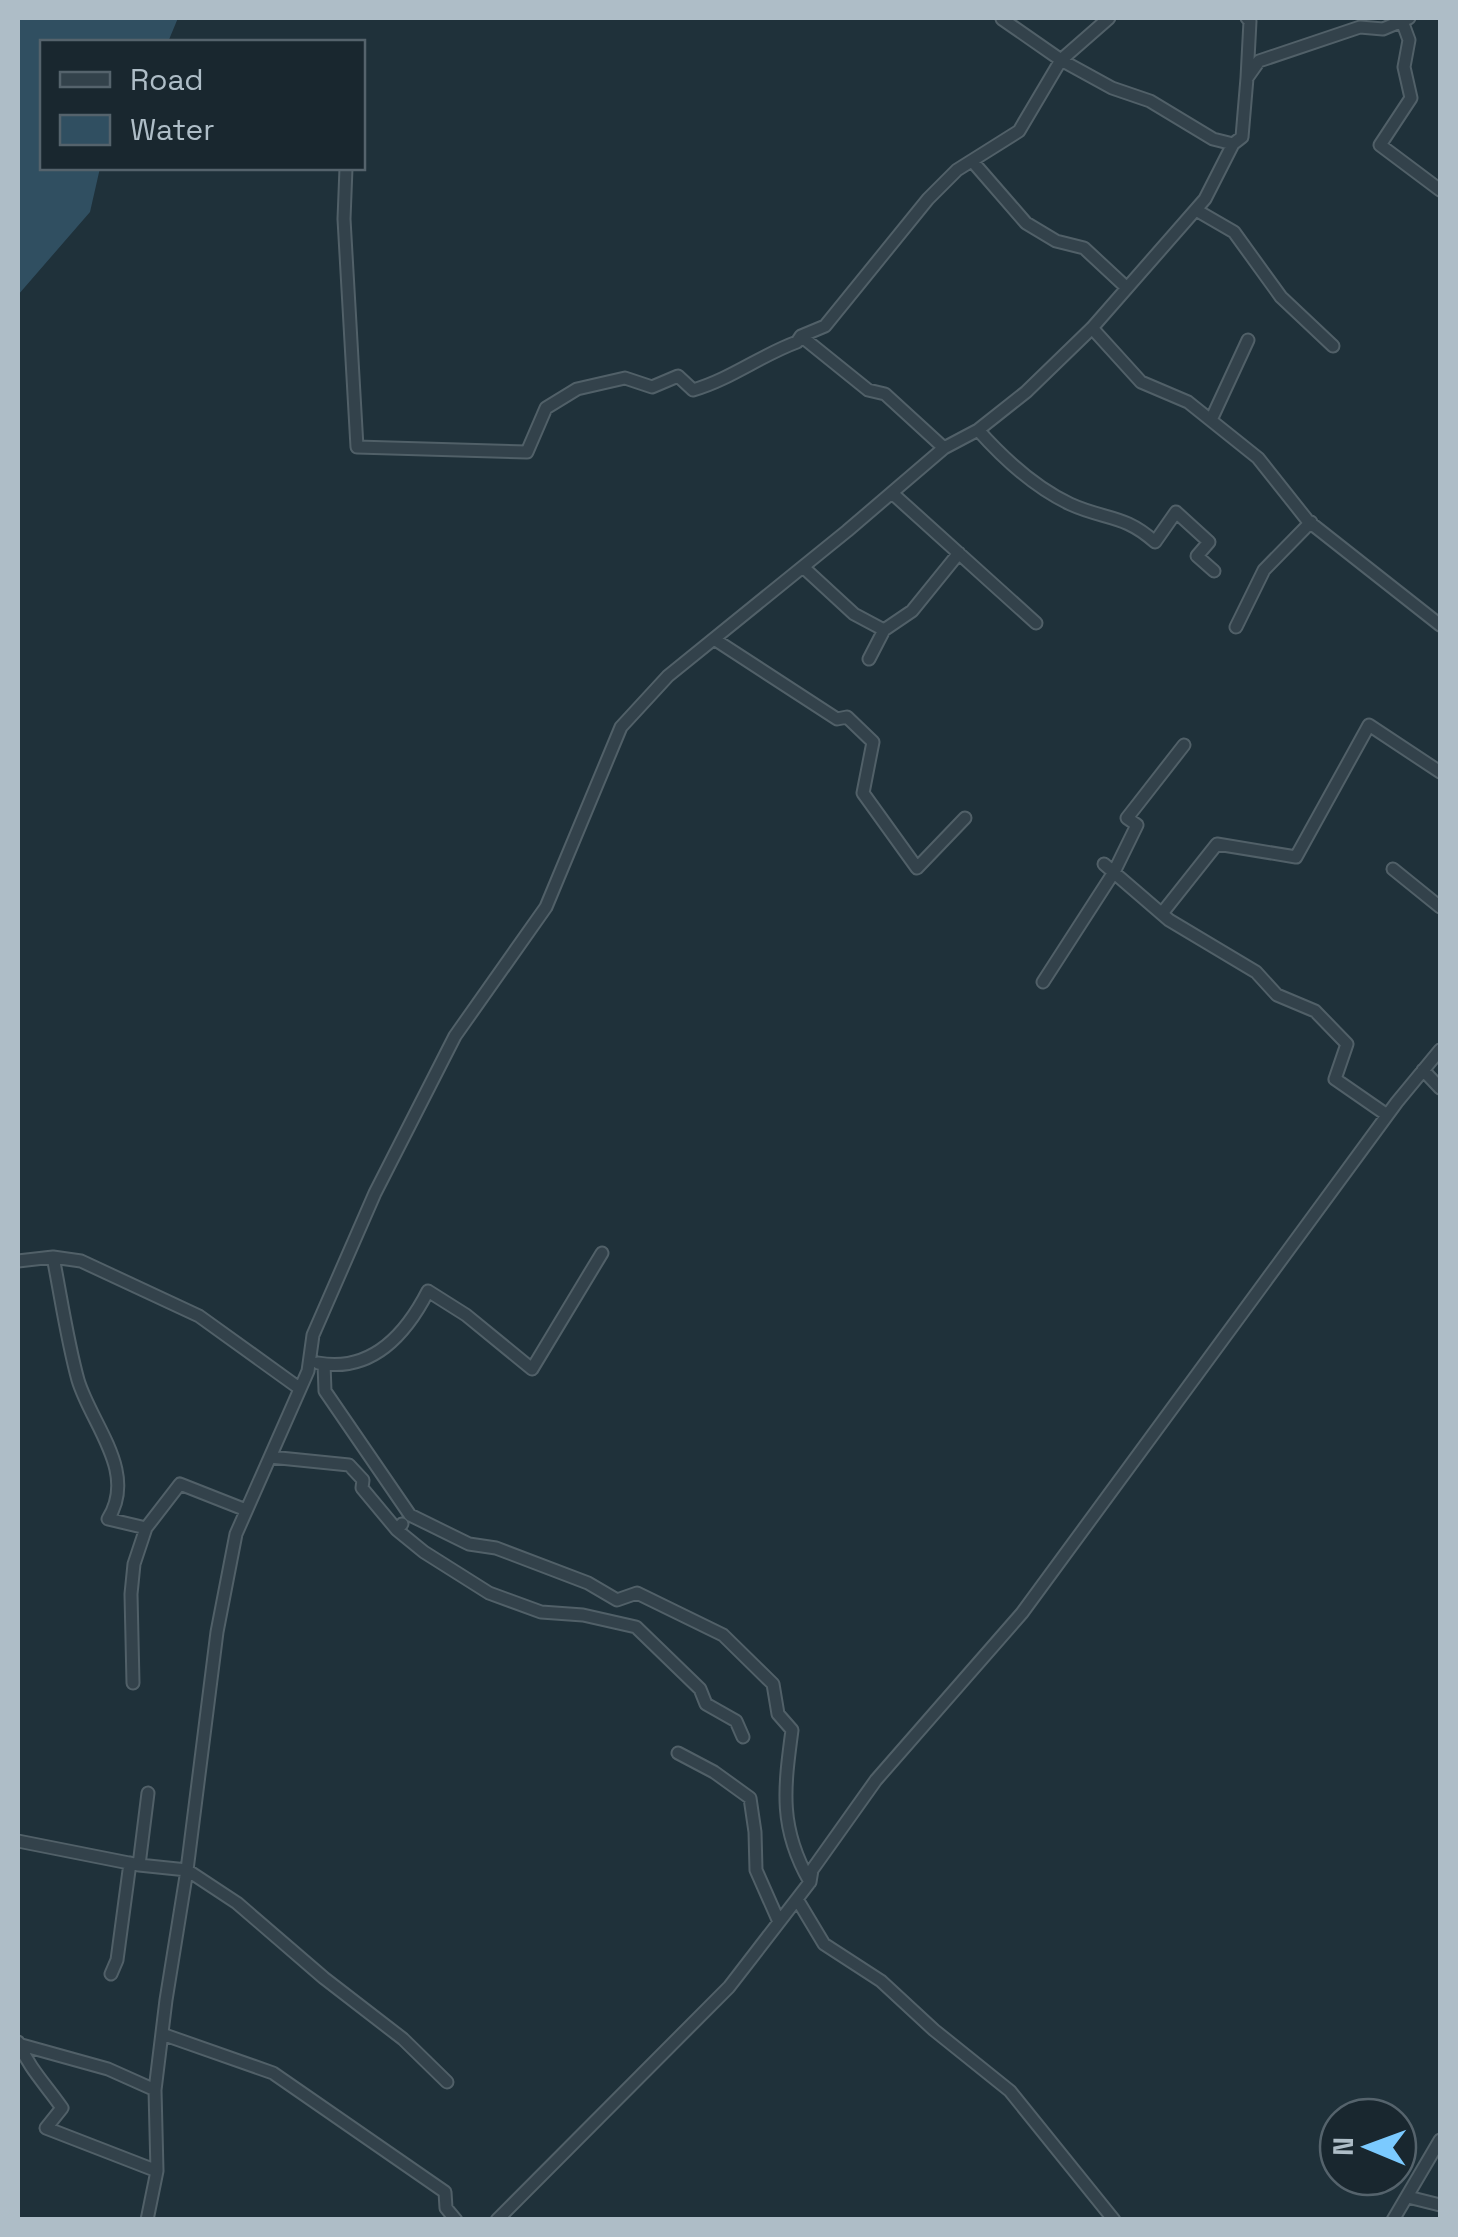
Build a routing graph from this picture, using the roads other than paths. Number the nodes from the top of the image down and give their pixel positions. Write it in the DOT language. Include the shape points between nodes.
graph roads {
  1 [pos="1108,18"];
  2 [pos="1247,18"];
  3 [pos="1002,19"];
  4 [pos="1405,19"];
  5 [pos="1062,60"];
  6 [pos="1246,78"];
  7 [pos="1232,144"];
  8 [pos="973,162"];
  9 [pos="346,170"];
  10 [pos="1440,190"];
  11 [pos="1196,210"];
  12 [pos="1127,288"];
  13 [pos="1092,328"];
  14 [pos="801,336"];
  15 [pos="1248,340"];
  16 [pos="1333,346"];
  17 [pos="1210,420"];
  18 [pos="978,430"];
  19 [pos="944,448"];
  20 [pos="892,493"];
  21 [pos="1311,522"];
  22 [pos="959,553"];
  23 [pos="803,567"];
  24 [pos="1214,571"];
  25 [pos="1036,623"];
  26 [pos="1440,624"];
  27 [pos="1236,627"];
  28 [pos="884,630"];
  29 [pos="714,639"];
  30 [pos="869,659"];
  31 [pos="1184,744"];
  32 [pos="1440,772"];
  33 [pos="965,818"];
  34 [pos="1109,868"];
  35 [pos="1393,869"];
  36 [pos="1440,908"];
  37 [pos="1163,912"];
  38 [pos="1044,982"];
  39 [pos="1440,1050"];
  40 [pos="1423,1070"];
  41 [pos="1440,1088"];
  42 [pos="1387,1115"];
  43 [pos="602,1253"];
  44 [pos="53,1257"];
  45 [pos="18,1261"];
  46 [pos="324,1364"];
  47 [pos="309,1365"];
  48 [pos="299,1388"];
  49 [pos="270,1457"];
  50 [pos="246,1510"];
  51 [pos="410,1515"];
  52 [pos="146,1528"];
  53 [pos="397,1530"];
  54 [pos="134,1683"];
  55 [pos="743,1737"];
  56 [pos="678,1753"];
  57 [pos="148,1793"];
  58 [pos="18,1841"];
  59 [pos="135,1864"];
  60 [pos="187,1870"];
  61 [pos="810,1882"];
  62 [pos="798,1898"];
  63 [pos="779,1922"];
  64 [pos="111,1974"];
  65 [pos="162,2034"];
  66 [pos="18,2043"];
  67 [pos="447,2082"];
  68 [pos="155,2090"];
  69 [pos="1440,2140"];
  70 [pos="157,2170"];
  71 [pos="1418,2179"];
  72 [pos="1408,2197"];
  73 [pos="1440,2205"];
  74 [pos="147,2220"];
  75 [pos="456,2220"];
  76 [pos="497,2220"];
  77 [pos="1114,2220"];
  78 [pos="1394,2220"];
  1 -- 5 [label="street"];
  2 -- 6 [label="street"];
  3 -- 5 [label="street"];
  4 -- 6 [label="street" via="1259,61"];
  4 -- 10 [label="street" via="1411,98 1380,146"];
  5 -- 7 [label="street"];
  5 -- 8 [label="street" via="1018,131"];
  6 -- 7 [label="street" via="1242,137"];
  7 -- 11 [label="street"];
  8 -- 12 [label="street" via="1026,223 1084,248"];
  8 -- 14 [label="street" via="928,199 825,326"];
  9 -- 14 [label="street" via="357,447 527,452 546,408 577,389 625,378 652,387 678,376 693,390"];
  11 -- 12 [label="street"];
  11 -- 16 [label="street" via="1234,232 1281,296"];
  12 -- 13 [label="street"];
  13 -- 17 [label="street" via="1141,382 1188,402"];
  13 -- 18 [label="street"];
  14 -- 19 [label="street" via="868,390 885,394"];
  15 -- 17 [label="street"];
  17 -- 21 [label="street" via="1258,458"];
  18 -- 19 [label="street"];
  18 -- 24 [label="street" via="1001,456 1070,504 1136,524 1155,542 1176,512 1208,542 1196,556"];
  19 -- 20 [label="street"];
  20 -- 22 [label="street"];
  20 -- 23 [label="street"];
  21 -- 26 [label="street"];
  21 -- 27 [label="street" via="1264,570"];
  22 -- 25 [label="street"];
  22 -- 28 [label="street" via="912,611"];
  23 -- 28 [label="street" via="854,614"];
  23 -- 29 [label="street"];
  28 -- 30 [label="street"];
  29 -- 33 [label="street" via="837,720 848,718 873,742 863,792 917,868"];
  29 -- 47 [label="street" via="621,727 546,907 455,1036 375,1193 314,1334"];
  31 -- 34 [label="street" via="1127,818 1137,825"];
  32 -- 37 [label="street" via="1368,725 1296,857 1217,844"];
  34 -- 37 [label="street"];
  34 -- 38 [label="street"];
  35 -- 36 [label="street"];
  37 -- 42 [label="street" via="1256,972 1276,995 1315,1011 1346,1044 1335,1079"];
  39 -- 40 [label="street"];
  40 -- 41 [label="street"];
  40 -- 42 [label="street"];
  42 -- 61 [label="street" via="1022,1613 876,1780"];
  43 -- 46 [label="street" via="532,1369 428,1291 395,1341 362,1362"];
  44 -- 45 [label="street"];
  44 -- 48 [label="street" via="81,1261 199,1316"];
  44 -- 52 [label="street" via="79,1382 117,1471 116,1506 108,1519"];
  46 -- 47 [label="street"];
  46 -- 51 [label="street" via="326,1392"];
  47 -- 48 [label="street"];
  48 -- 49 [label="street"];
  49 -- 50 [label="street"];
  49 -- 53 [label="street" via="348,1465"];
  50 -- 52 [label="street" via="180,1484"];
  50 -- 60 [label="street" via="216,1632"];
  51 -- 53 [label="street"];
  51 -- 61 [label="street" via="617,1600 636,1593 723,1636 772,1684 778,1714 792,1730 785,1820"];
  52 -- 54 [label="street" via="131,1594"];
  53 -- 55 [label="street" via="488,1593 541,1612 636,1628 700,1690 706,1704 736,1721"];
  56 -- 63 [label="street" via="750,1798 756,1870"];
  57 -- 59 [label="street"];
  58 -- 59 [label="street"];
  59 -- 60 [label="street"];
  59 -- 64 [label="street"];
  60 -- 65 [label="street"];
  60 -- 67 [label="street" via="403,2039"];
  61 -- 62 [label="street"];
  62 -- 63 [label="street"];
  62 -- 77 [label="street" via="824,1944 881,1981 1010,2091"];
  63 -- 76 [label="street" via="729,1988"];
  65 -- 68 [label="street"];
  65 -- 75 [label="street" via="273,2073 445,2192"];
  66 -- 68 [label="street" via="108,2068"];
  66 -- 70 [label="street" via="62,2108 46,2128"];
  68 -- 70 [label="street"];
  69 -- 71 [label="street"];
  70 -- 74 [label="street"];
  72 -- 73 [label="street"];
  72 -- 78 [label="street"];
}
